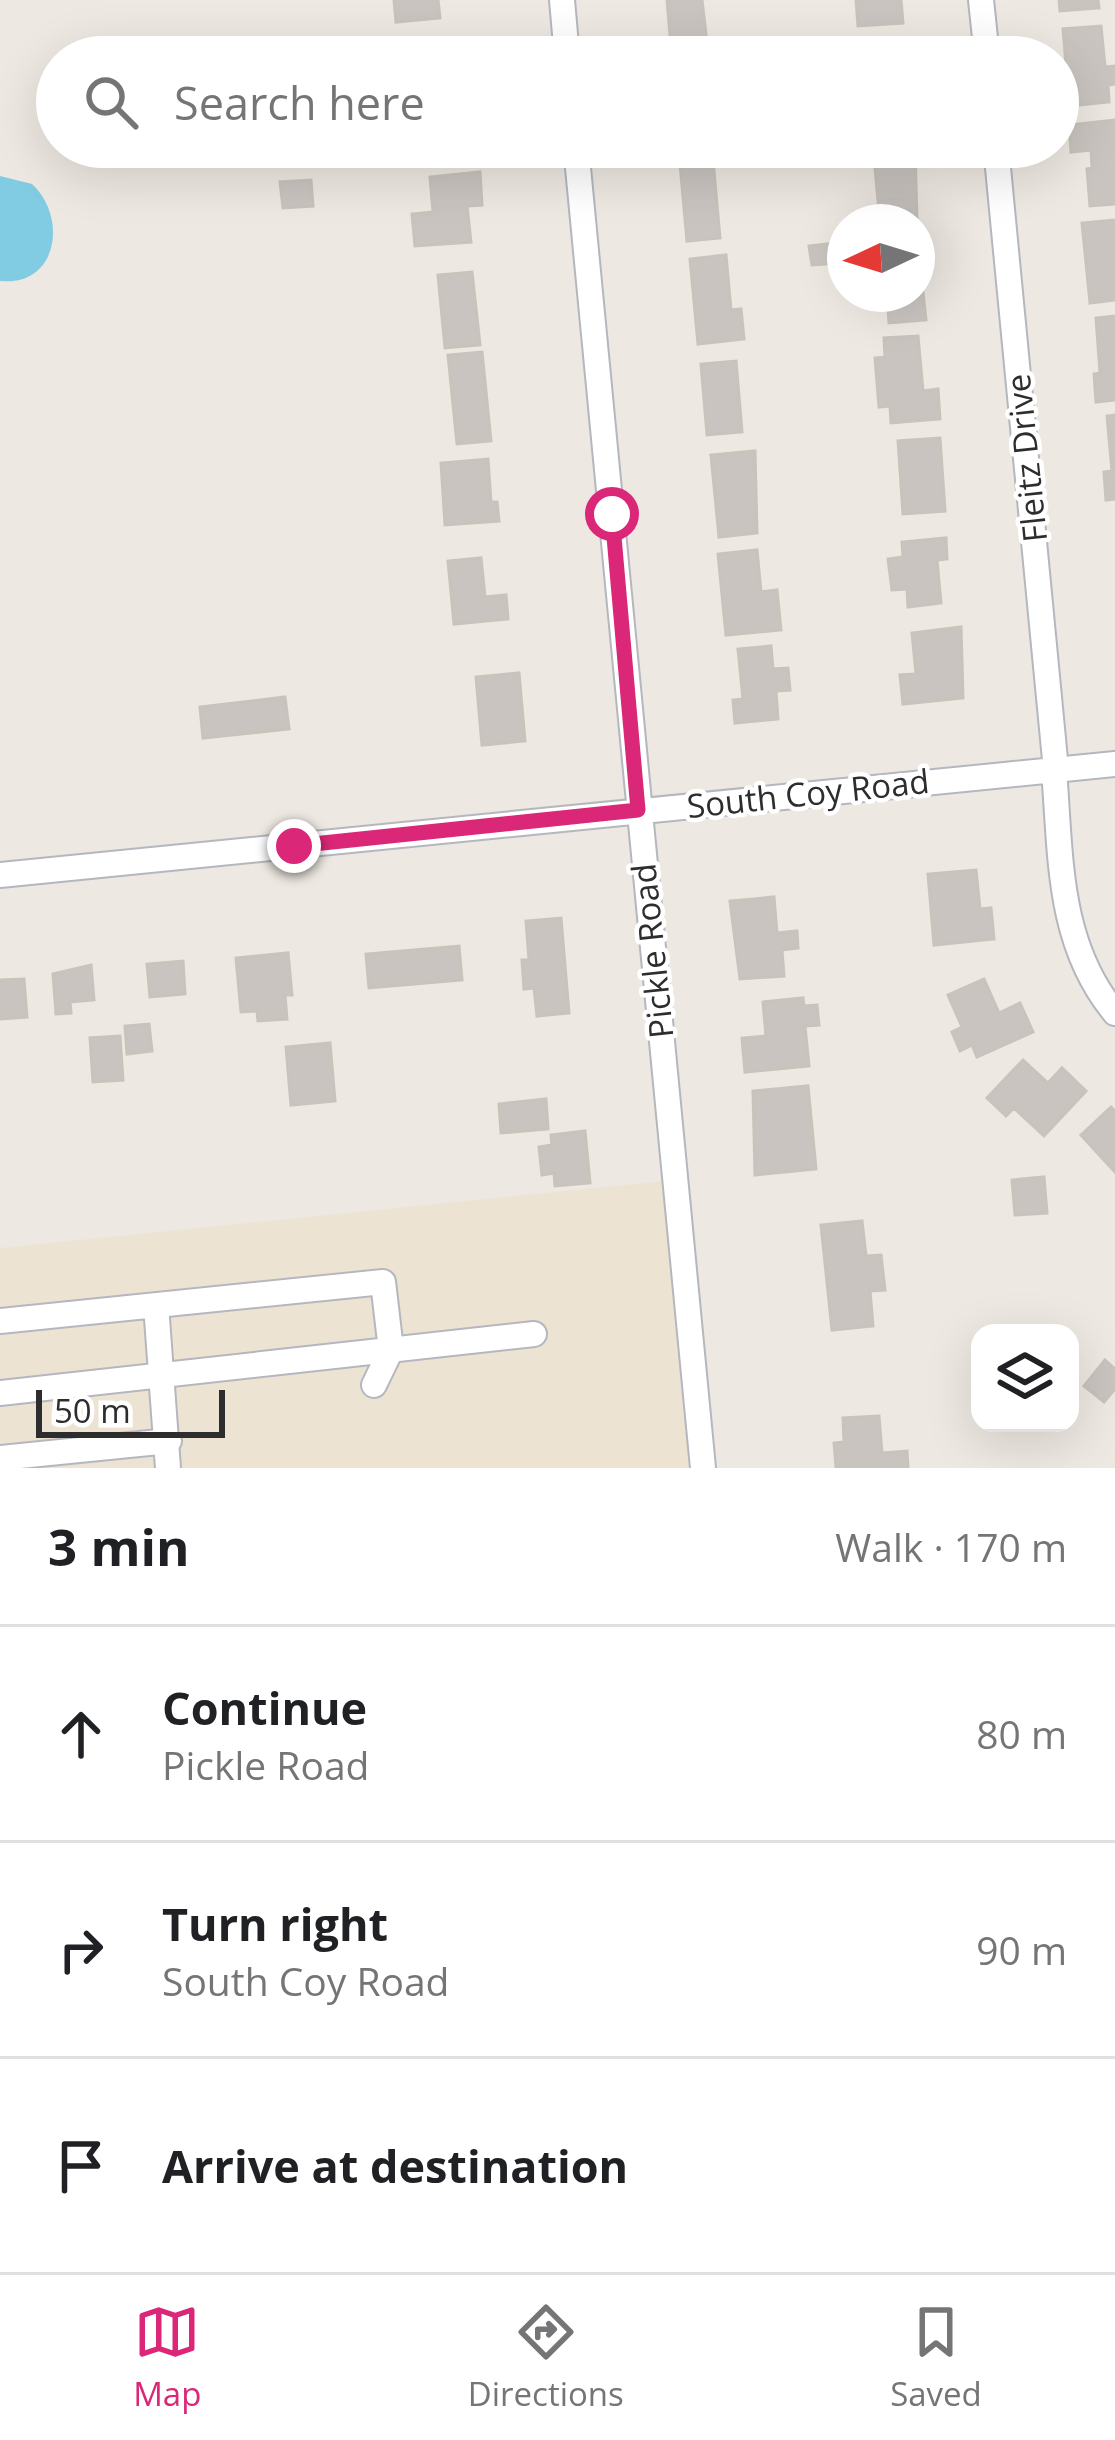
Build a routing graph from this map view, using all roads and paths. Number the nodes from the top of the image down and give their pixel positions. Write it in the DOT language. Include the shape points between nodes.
graph roads {
  1 [pos="562,0"];
  2 [pos="981,0"];
  3 [pos="565,36"];
  4 [pos="985,36"];
  5 [pos="578,168"];
  6 [pos="998,168"];
  7 [pos="1115,764"];
  8 [pos="1055,770"];
  9 [pos="638,810"];
  10 [pos="0,874"];
  11 [pos="1115,1013"];
  12 [pos="156,1305"];
  13 [pos="0,1321"];
  14 [pos="534,1334"];
  15 [pos="391,1350"];
  16 [pos="163,1375"];
  17 [pos="374,1385"];
  18 [pos="0,1393"];
  19 [pos="169,1441"];
  20 [pos="0,1458"];
  21 [pos="169,1468"];
  22 [pos="703,1468"];
  1 -- 3 [label="street"];
  2 -- 4 [label="street"];
  5 -- 9 [label="street, Pickle Road"];
  6 -- 8 [label="street, Fleitz Drive"];
  7 -- 8 [label="street, South Coy Road"];
  8 -- 9 [label="street, South Coy Road"];
  8 -- 11 [label="street, Fleitz Drive" via="1070,932"];
  9 -- 10 [label="street, South Coy Road"];
  9 -- 22 [label="street, Pickle Road"];
  12 -- 13 [label="street"];
  12 -- 15 [label="street" via="383,1282"];
  12 -- 16 [label="street"];
  14 -- 15 [label="street"];
  15 -- 16 [label="street"];
  15 -- 17 [label="street"];
  16 -- 18 [label="street"];
  16 -- 19 [label="street"];
  19 -- 20 [label="street"];
  19 -- 21 [label="street"];
}
